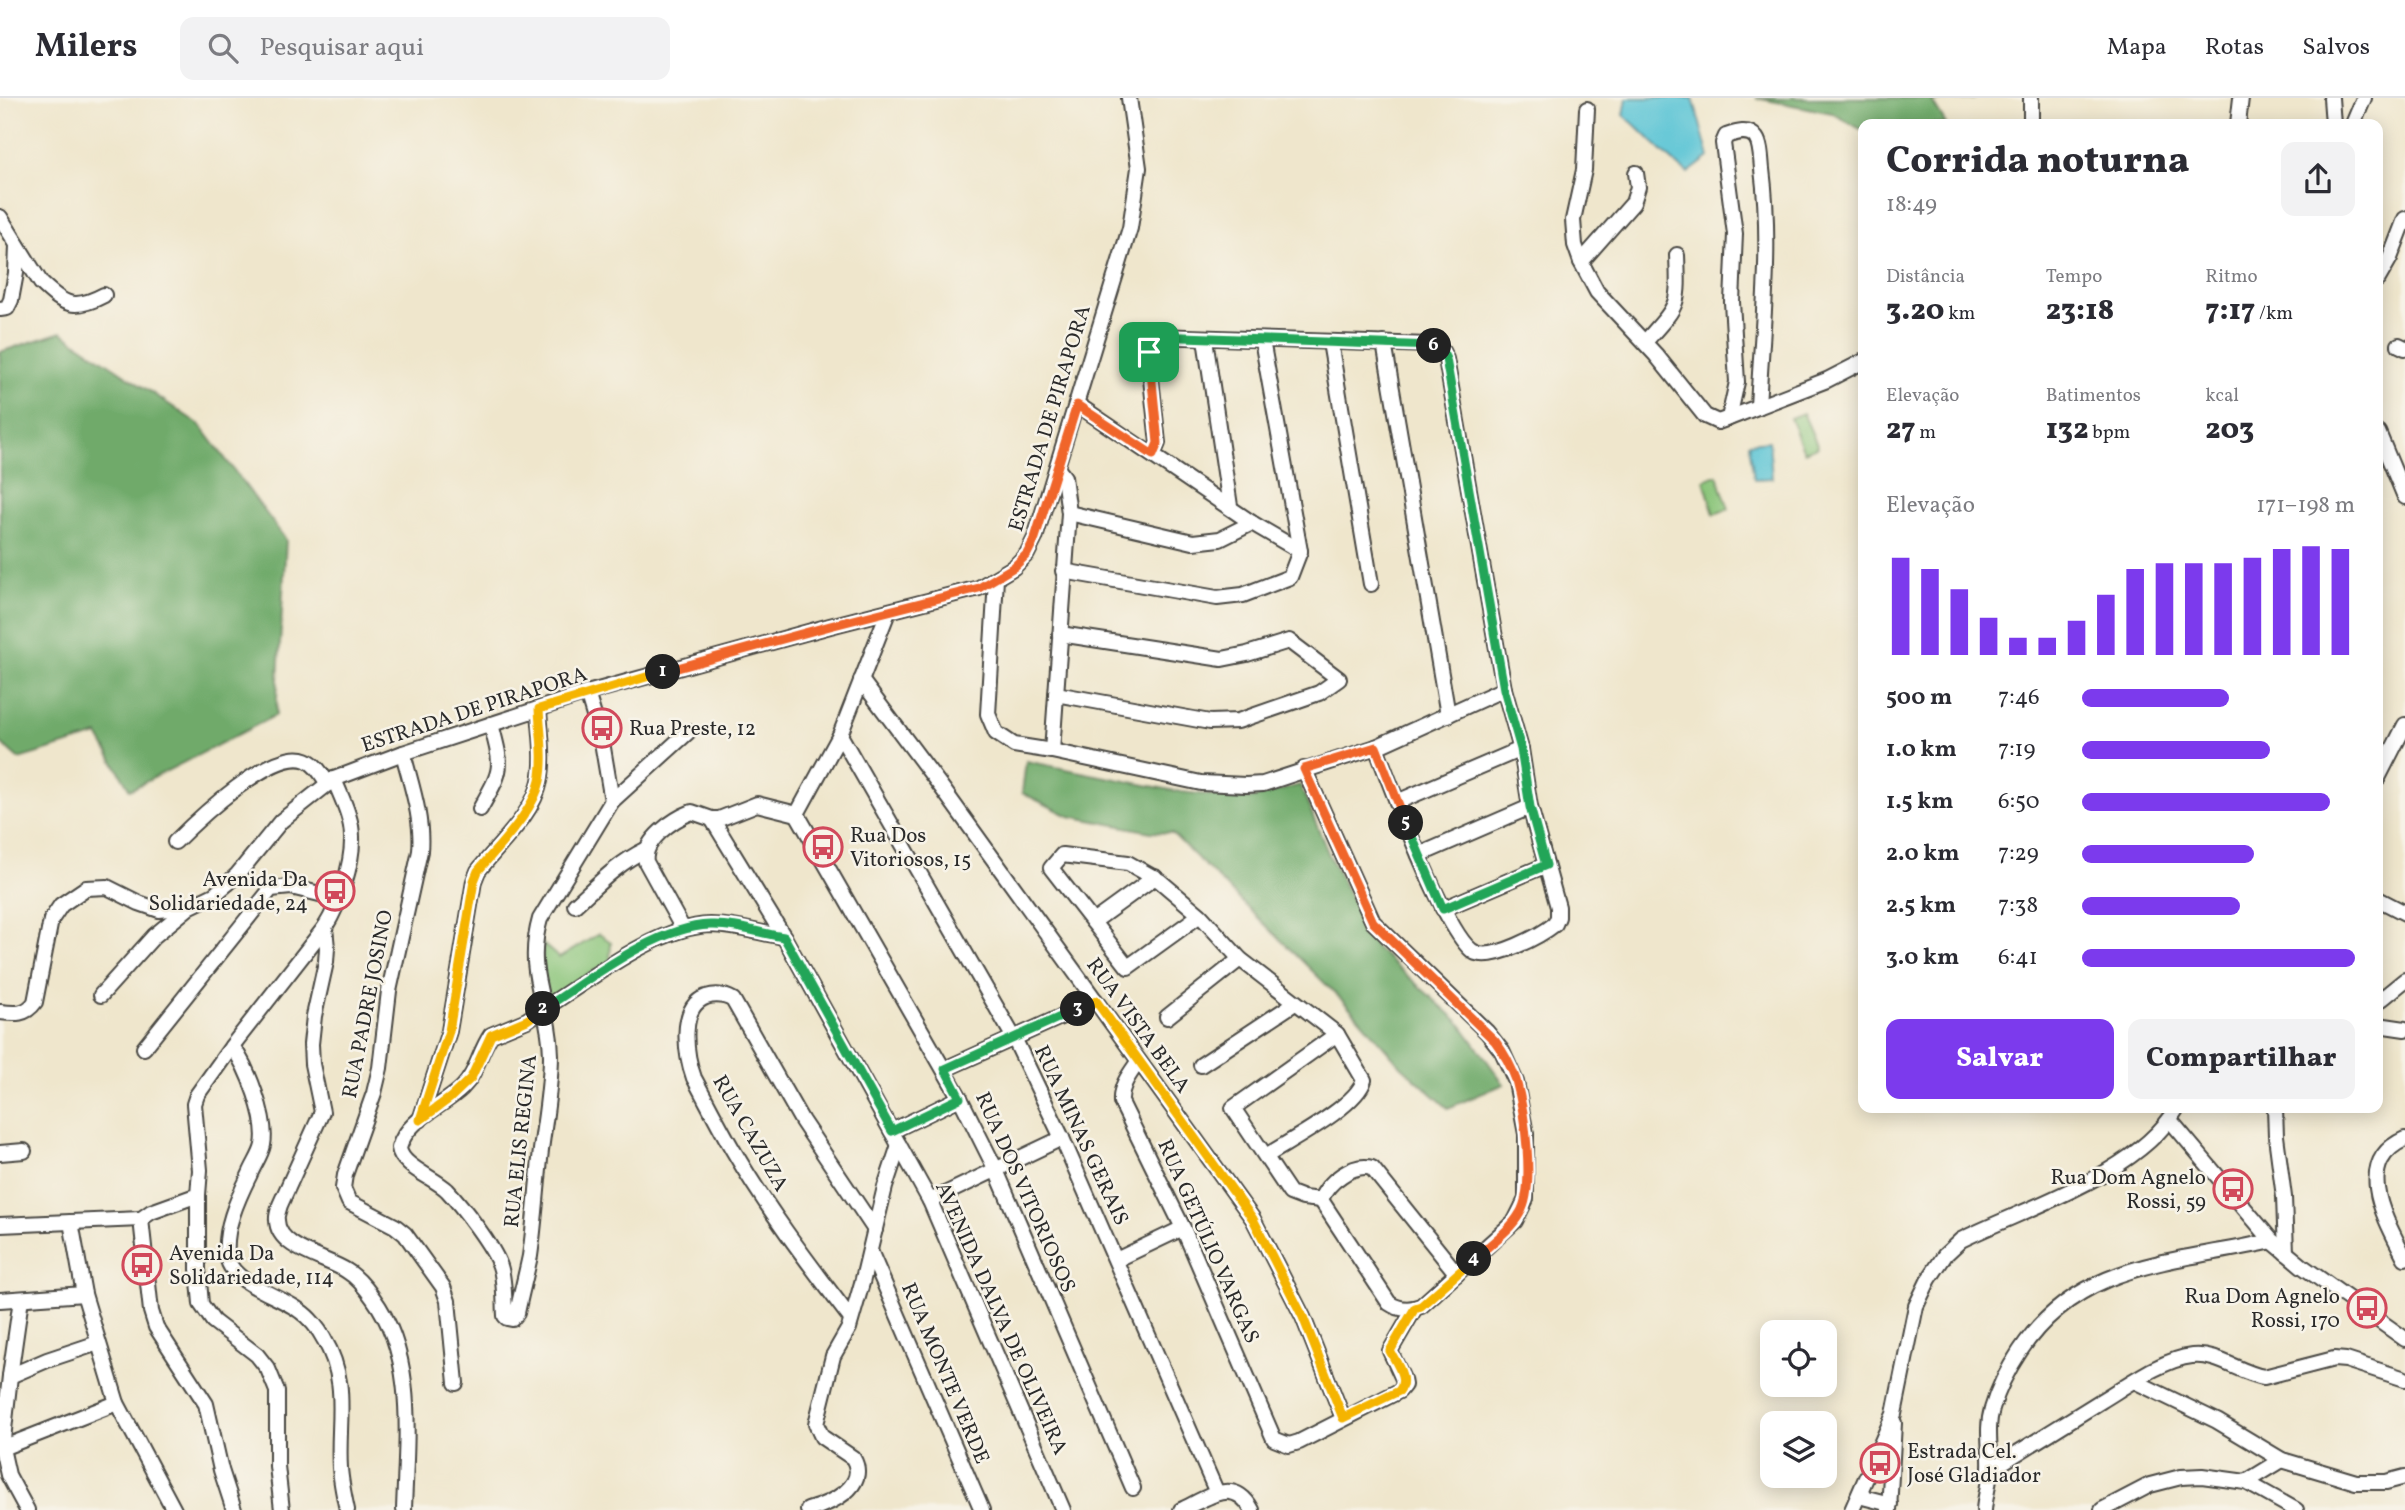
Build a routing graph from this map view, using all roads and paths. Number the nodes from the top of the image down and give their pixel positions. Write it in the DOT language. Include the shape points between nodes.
graph roads {
  1 [pos="1129,98"];
  2 [pos="2031,98"];
  3 [pos="2226,98"];
  4 [pos="2331,98"];
  5 [pos="2364,98"];
  6 [pos="1587,109"];
  7 [pos="2240,112"];
  8 [pos="2031,119"];
  9 [pos="2333,119"];
  10 [pos="2355,119"];
  11 [pos="1636,173"];
  12 [pos="0,218"];
  13 [pos="2405,219"];
  14 [pos="17,243"];
  15 [pos="1677,255"];
  16 [pos="1581,262"];
  17 [pos="2383,270"];
  18 [pos="104,295"];
  19 [pos="0,309"];
  20 [pos="1205,339"];
  21 [pos="1262,340"];
  22 [pos="1329,342"];
  23 [pos="1645,342"];
  24 [pos="1384,343"];
  25 [pos="1858,364"];
  26 [pos="1077,405"];
  27 [pos="1758,407"];
  28 [pos="1730,418"];
  29 [pos="1153,455"];
  30 [pos="2383,456"];
  31 [pos="1057,468"];
  32 [pos="2405,497"];
  33 [pos="1230,506"];
  34 [pos="1069,513"];
  35 [pos="1252,523"];
  36 [pos="1300,551"];
  37 [pos="1063,571"];
  38 [pos="996,579"];
  39 [pos="1371,584"];
  40 [pos="888,612"];
  41 [pos="1060,634"];
  42 [pos="861,680"];
  43 [pos="1504,689"];
  44 [pos="587,693"];
  45 [pos="1056,694"];
  46 [pos="539,709"];
  47 [pos="1448,716"];
  48 [pos="491,724"];
  49 [pos="2405,725"];
  50 [pos="688,732"];
  51 [pos="840,735"];
  52 [pos="1376,747"];
  53 [pos="1521,749"];
  54 [pos="1052,751"];
  55 [pos="403,753"];
  56 [pos="2383,768"];
  57 [pos="1304,769"];
  58 [pos="331,781"];
  59 [pos="612,801"];
  60 [pos="1397,802"];
  61 [pos="1530,807"];
  62 [pos="480,809"];
  63 [pos="797,814"];
  64 [pos="712,819"];
  65 [pos="175,842"];
  66 [pos="645,849"];
  67 [pos="1419,855"];
  68 [pos="1546,865"];
  69 [pos="1155,877"];
  70 [pos="340,899"];
  71 [pos="2383,902"];
  72 [pos="575,905"];
  73 [pos="189,907"];
  74 [pos="1443,909"];
  75 [pos="2405,913"];
  76 [pos="1200,915"];
  77 [pos="1093,922"];
  78 [pos="325,927"];
  79 [pos="683,929"];
  80 [pos="784,937"];
  81 [pos="1240,959"];
  82 [pos="2405,980"];
  83 [pos="101,995"];
  84 [pos="2383,998"];
  85 [pos="1096,1001"];
  86 [pos="1295,1003"];
  87 [pos="543,1009"];
  88 [pos="0,1012"];
  89 [pos="1167,1017"];
  90 [pos="2383,1026"];
  91 [pos="2405,1030"];
  92 [pos="1337,1034"];
  93 [pos="1014,1038"];
  94 [pos="232,1046"];
  95 [pos="144,1048"];
  96 [pos="1138,1062"];
  97 [pos="1201,1065"];
  98 [pos="945,1069"];
  99 [pos="960,1098"];
  100 [pos="2275,1113"];
  101 [pos="2173,1114"];
  102 [pos="420,1120"];
  103 [pos="896,1138"];
  104 [pos="1062,1138"];
  105 [pos="2405,1139"];
  106 [pos="24,1151"];
  107 [pos="0,1153"];
  108 [pos="1266,1156"];
  109 [pos="996,1170"];
  110 [pos="198,1195"];
  111 [pos="1321,1200"];
  112 [pos="930,1201"];
  113 [pos="141,1219"];
  114 [pos="71,1222"];
  115 [pos="0,1225"];
  116 [pos="1184,1228"];
  117 [pos="875,1230"];
  118 [pos="2272,1241"];
  119 [pos="871,1253"];
  120 [pos="2286,1253"];
  121 [pos="2405,1258"];
  122 [pos="1115,1260"];
  123 [pos="1457,1274"];
  124 [pos="84,1294"];
  125 [pos="22,1299"];
  126 [pos="0,1300"];
  127 [pos="1415,1308"];
  128 [pos="851,1319"];
  129 [pos="2405,1339"];
  130 [pos="98,1343"];
  131 [pos="9,1376"];
  132 [pos="2405,1379"];
  133 [pos="2134,1381"];
  134 [pos="456,1383"];
  135 [pos="117,1402"];
  136 [pos="1894,1414"];
  137 [pos="1343,1418"];
  138 [pos="2,1448"];
  139 [pos="2282,1460"];
  140 [pos="1990,1470"];
  141 [pos="2405,1477"];
  142 [pos="2246,1482"];
  143 [pos="1133,1488"];
  144 [pos="1217,1493"];
  145 [pos="1855,1503"];
  146 [pos="1889,1507"];
  147 [pos="27,1510"];
  148 [pos="174,1510"];
  149 [pos="234,1510"];
  150 [pos="282,1510"];
  151 [pos="346,1510"];
  152 [pos="404,1510"];
  153 [pos="808,1510"];
  154 [pos="982,1510"];
  155 [pos="1063,1510"];
  156 [pos="1181,1510"];
  157 [pos="1252,1510"];
  158 [pos="1984,1510"];
  159 [pos="2102,1510"];
  160 [pos="2296,1510"];
  1 -- 26 [label="street, ESTRADA DE PIRAPORA" via="1138,148 1136,194"];
  2 -- 8 [label="street"];
  3 -- 7 [label="street"];
  4 -- 9 [label="street"];
  5 -- 10 [label="street"];
  6 -- 16 [label="street" via="1584,170 1573,220"];
  11 -- 16 [label="street" via="1639,187 1633,202"];
  12 -- 14 [label="street"];
  13 -- 17 [label="street"];
  14 -- 18 [label="street" via="41,283 60,299 77,306"];
  14 -- 19 [label="street" via="12,300"];
  15 -- 23 [label="street" via="1675,306"];
  16 -- 23 [label="street" via="1597,292"];
  20 -- 21 [label="street"];
  20 -- 29 [label="street" via="1156,336 1150,340 1158,443"];
  20 -- 33 [label="street"];
  21 -- 22 [label="street"];
  21 -- 36 [label="street"];
  22 -- 24 [label="street"];
  22 -- 39 [label="street"];
  23 -- 28 [label="street" via="1705,416 1718,422"];
  24 -- 43 [label="street" via="1429,345 1442,351 1446,359"];
  24 -- 47 [label="street"];
  25 -- 27 [label="street"];
  26 -- 29 [label="street"];
  26 -- 31 [label="street, ESTRADA DE PIRAPORA"];
  27 -- 28 [label="street"];
  27 -- 28 [label="street" via="1765,192 1756,138 1750,132 1737,132 1726,136 1723,143 1735,233 1732,302 1737,383"];
  29 -- 33 [label="street"];
  30 -- 32 [label="street"];
  31 -- 34 [label="street" via="1064,477"];
  31 -- 38 [label="street, ESTRADA DE PIRAPORA" via="1027,554"];
  33 -- 35 [label="street"];
  34 -- 35 [label="street" via="1193,542 1220,539"];
  34 -- 37 [label="street"];
  35 -- 36 [label="street"];
  36 -- 37 [label="street" via="1290,577 1243,595 1217,598"];
  37 -- 41 [label="street"];
  38 -- 40 [label="street, ESTRADA DE PIRAPORA" via="957,596"];
  38 -- 54 [label="street" via="990,721 1009,743"];
  40 -- 42 [label="street"];
  40 -- 44 [label="street, ESTRADA DE PIRAPORA"];
  41 -- 45 [label="street"];
  41 -- 45 [label="street" via="1222,659 1289,640 1339,679 1319,693 1226,723"];
  42 -- 51 [label="street"];
  42 -- 85 [label="street, RUA VISTA BELA"];
  43 -- 47 [label="street"];
  43 -- 53 [label="street"];
  44 -- 46 [label="street, ESTRADA DE PIRAPORA"];
  44 -- 59 [label="street" via="602,742"];
  45 -- 54 [label="street"];
  46 -- 48 [label="street, ESTRADA DE PIRAPORA"];
  46 -- 102 [label="street" via="537,791 474,881 449,1031"];
  47 -- 52 [label="street"];
  48 -- 55 [label="street, ESTRADA DE PIRAPORA"];
  48 -- 62 [label="street" via="501,765"];
  49 -- 56 [label="street"];
  50 -- 59 [label="street, RUA ELIS REGINA"];
  51 -- 63 [label="street"];
  51 -- 93 [label="street, RUA MINAS GERAIS"];
  52 -- 57 [label="street"];
  52 -- 60 [label="street"];
  53 -- 60 [label="street"];
  53 -- 61 [label="street"];
  54 -- 57 [label="street" via="1215,785 1263,784"];
  55 -- 58 [label="street, ESTRADA DE PIRAPORA"];
  55 -- 134 [label="street, RUA PADRE JOSINO" via="416,801 420,852 389,991 380,1068 343,1188 349,1202 405,1234 443,1287"];
  57 -- 123 [label="street" via="1373,922 1495,1041 1516,1082 1526,1134 1524,1206 1515,1221"];
  58 -- 65 [label="street" via="303,758 277,762 240,784"];
  58 -- 70 [label="street" via="348,814 352,838"];
  58 -- 73 [label="street, ESTRADA DE PIRAPORA" via="281,821 237,875 214,895"];
  59 -- 87 [label="street, RUA ELIS REGINA" via="540,919 534,962"];
  60 -- 67 [label="street"];
  61 -- 67 [label="street"];
  61 -- 68 [label="street"];
  63 -- 64 [label="street" via="757,804"];
  63 -- 98 [label="street, RUA DOS VITORIOSOS"];
  64 -- 66 [label="street" via="699,813 684,815"];
  64 -- 80 [label="street, AVENIDA DALVA DE OLIVEIRA"];
  66 -- 72 [label="street"];
  66 -- 79 [label="street" via="646,862"];
  67 -- 74 [label="street"];
  68 -- 74 [label="street"];
  68 -- 74 [label="street" via="1558,907 1557,921 1499,953 1471,950"];
  69 -- 76 [label="street"];
  69 -- 77 [label="street"];
  69 -- 77 [label="street" via="1128,863 1062,855 1051,868"];
  70 -- 78 [label="street"];
  70 -- 95 [label="street" via="291,887 271,889"];
  71 -- 75 [label="street"];
  73 -- 83 [label="street" via="154,936"];
  73 -- 88 [label="street, ESTRADA DE PIRAPORA" via="159,909 107,887 75,893 51,920 30,1010"];
  76 -- 77 [label="street" via="1128,967"];
  76 -- 81 [label="street"];
  78 -- 94 [label="street"];
  78 -- 152 [label="street" via="326,962 311,1044 322,1112 276,1220 295,1247 349,1272 389,1326 405,1389"];
  79 -- 80 [label="street" via="738,927"];
  79 -- 87 [label="street" via="649,942"];
  80 -- 103 [label="street, AVENIDA DALVA DE OLIVEIRA"];
  81 -- 86 [label="street"];
  81 -- 89 [label="street"];
  82 -- 84 [label="street"];
  85 -- 93 [label="street"];
  85 -- 96 [label="street, RUA VISTA BELA"];
  86 -- 92 [label="street"];
  86 -- 97 [label="street"];
  87 -- 102 [label="street" via="491,1035 471,1078"];
  87 -- 102 [label="street, RUA ELIS REGINA" via="551,1072 530,1255 514,1317 505,1315 502,1274 494,1253 464,1210 399,1154 401,1140"];
  90 -- 91 [label="street"];
  92 -- 108 [label="street" via="1364,1080 1362,1088 1345,1105"];
  92 -- 108 [label="street" via="1233,1108"];
  93 -- 98 [label="street"];
  93 -- 104 [label="street, RUA MINAS GERAIS"];
  94 -- 110 [label="street" via="194,1104"];
  94 -- 151 [label="street" via="248,1073 264,1134 261,1152 231,1222 229,1264 244,1280 302,1312 323,1337 334,1360 342,1394 340,1468"];
  96 -- 116 [label="street, RUA GETÚLIO VARGAS" via="1123,1084 1121,1102"];
  96 -- 137 [label="street, RUA VISTA BELA" via="1253,1219 1303,1317"];
  98 -- 99 [label="street, RUA DOS VITORIOSOS"];
  99 -- 103 [label="street"];
  99 -- 109 [label="street, RUA DOS VITORIOSOS"];
  100 -- 120 [label="street"];
  101 -- 118 [label="street"];
  101 -- 136 [label="street" via="2135,1154 2097,1177 1961,1240 1945,1255 1916,1306"];
  103 -- 112 [label="street, AVENIDA DALVA DE OLIVEIRA"];
  103 -- 117 [label="street"];
  104 -- 109 [label="street"];
  104 -- 122 [label="street, RUA MINAS GERAIS"];
  105 -- 121 [label="street" via="2386,1152 2376,1177 2386,1220"];
  106 -- 107 [label="street"];
  108 -- 111 [label="street" via="1290,1193"];
  109 -- 112 [label="street"];
  109 -- 143 [label="street, RUA DOS VITORIOSOS"];
  110 -- 113 [label="street"];
  110 -- 150 [label="street" via="201,1304 213,1321 257,1355 277,1391"];
  111 -- 123 [label="street" via="1326,1188 1339,1179 1360,1167 1372,1168"];
  111 -- 127 [label="street" via="1389,1303"];
  112 -- 155 [label="street, AVENIDA DALVA DE OLIVEIRA"];
  113 -- 114 [label="street"];
  113 -- 149 [label="street" via="156,1327 206,1404"];
  114 -- 115 [label="street"];
  114 -- 124 [label="street"];
  116 -- 122 [label="street"];
  116 -- 137 [label="street, RUA GETÚLIO VARGAS" via="1274,1439 1289,1445 1299,1442"];
  117 -- 119 [label="street"];
  117 -- 128 [label="street, RUA CAZUZA" via="802,1121 733,1000 719,995 699,1001 689,1014 688,1027 694,1078 755,1186"];
  118 -- 120 [label="street"];
  118 -- 140 [label="street" via="2124,1272 2067,1301 2031,1334 2006,1373 1989,1424"];
  119 -- 128 [label="street"];
  119 -- 154 [label="street, RUA MONTE VERDE"];
  120 -- 129 [label="street"];
  122 -- 144 [label="street, RUA MINAS GERAIS"];
  123 -- 127 [label="street"];
  124 -- 125 [label="street"];
  124 -- 130 [label="street"];
  125 -- 126 [label="street"];
  125 -- 131 [label="street"];
  127 -- 137 [label="street" via="1390,1351 1404,1385"];
  128 -- 153 [label="street" via="833,1356 816,1423 822,1437 853,1458 857,1473 847,1491"];
  130 -- 131 [label="street"];
  130 -- 135 [label="street"];
  131 -- 138 [label="street"];
  132 -- 133 [label="street" via="2334,1359 2264,1377 2193,1355"];
  133 -- 139 [label="street" via="2217,1420"];
  133 -- 140 [label="street"];
  135 -- 138 [label="street"];
  135 -- 148 [label="street"];
  136 -- 145 [label="street"];
  136 -- 146 [label="street"];
  138 -- 147 [label="street" via="8,1475"];
  139 -- 141 [label="street" via="2356,1482"];
  139 -- 142 [label="street"];
  140 -- 158 [label="street"];
  142 -- 159 [label="street" via="2181,1477 2150,1485"];
  142 -- 160 [label="street"];
  144 -- 156 [label="street"];
  144 -- 157 [label="street" via="1240,1494"];
  145 -- 146 [label="street"];
}
